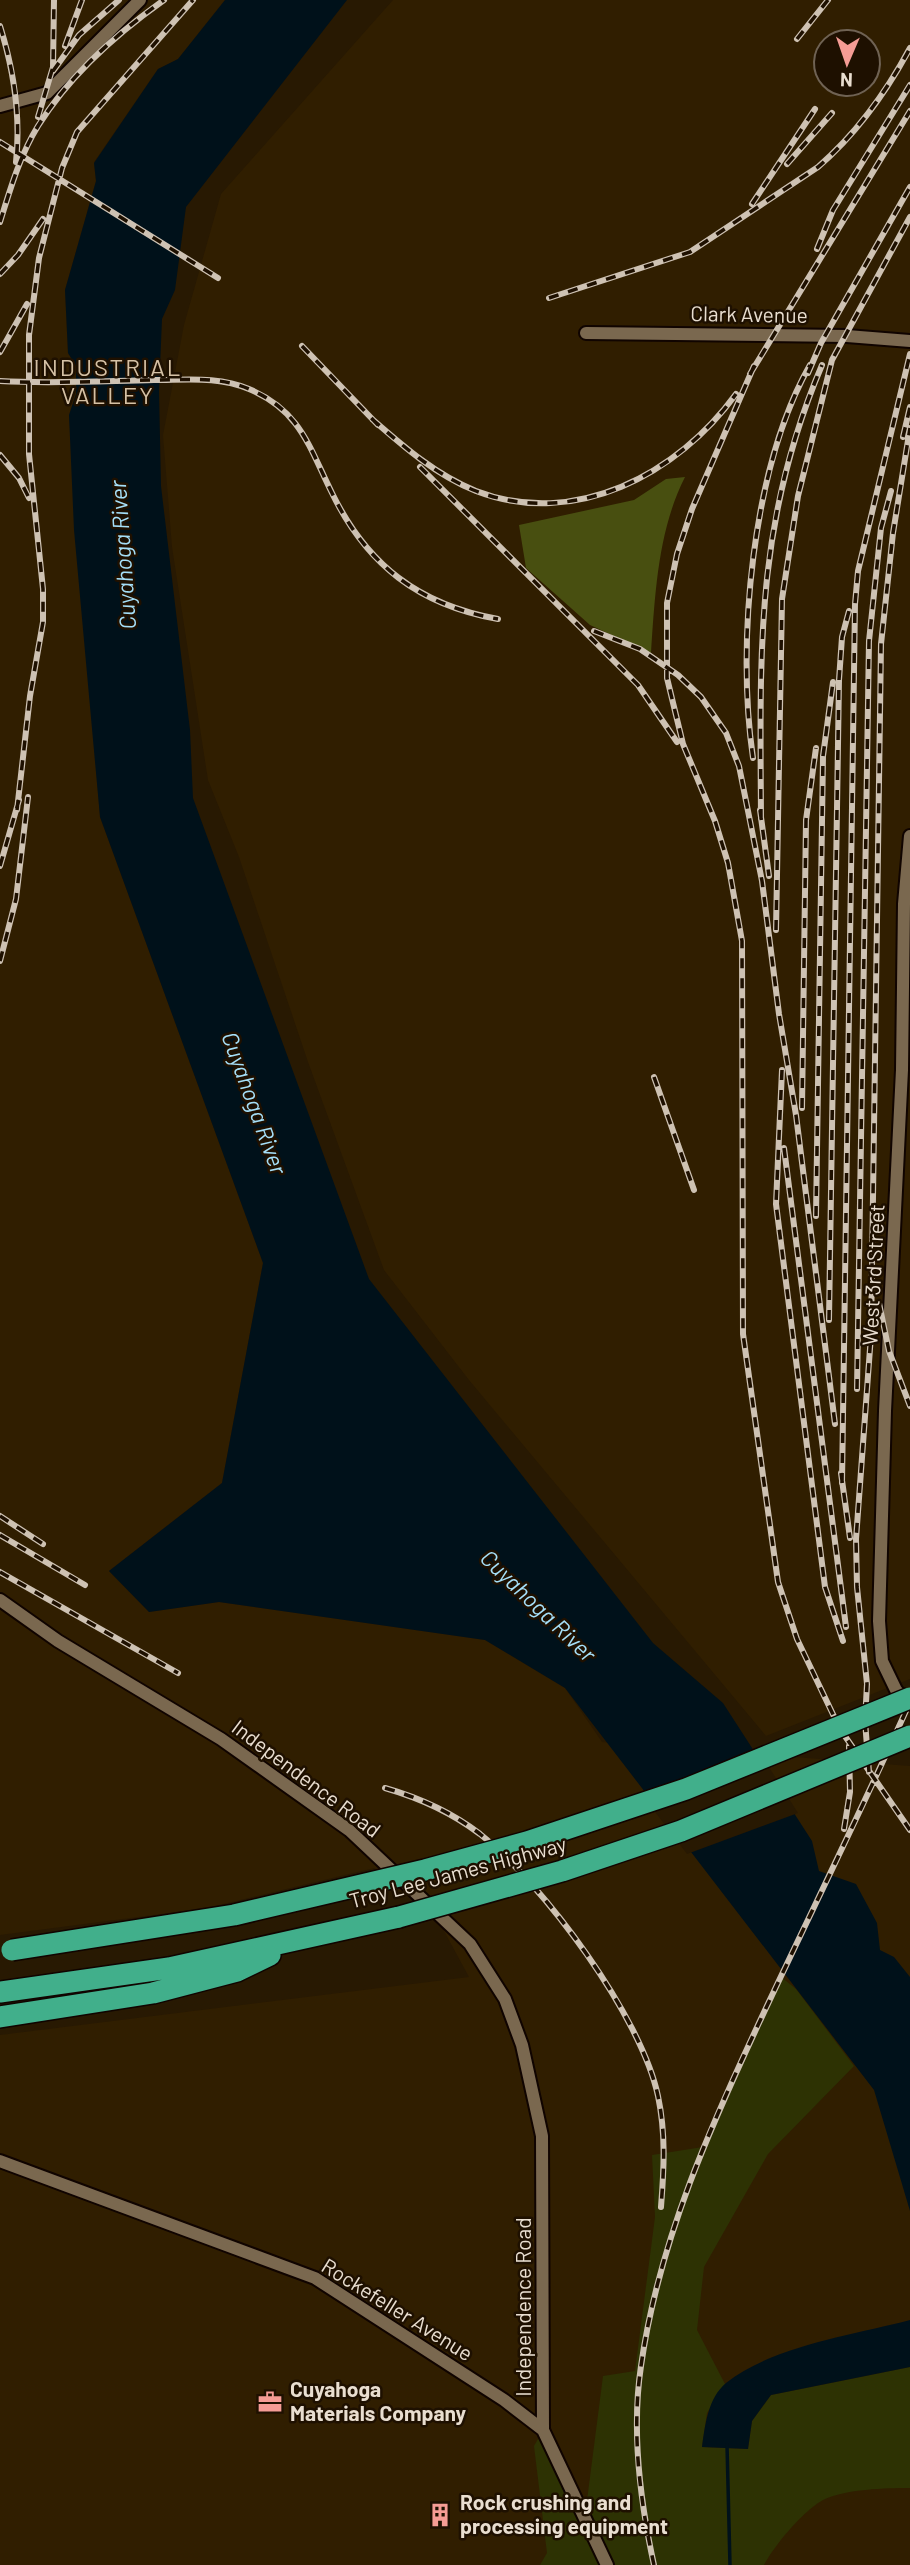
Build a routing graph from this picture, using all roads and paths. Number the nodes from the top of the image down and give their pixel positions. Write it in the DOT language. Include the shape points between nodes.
graph roads {
  1 [pos="140,0"];
  2 [pos="0,106"];
  3 [pos="586,333"];
  4 [pos="910,341"];
  5 [pos="910,836"];
  6 [pos="0,1600"];
  7 [pos="910,1698"];
  8 [pos="910,1707"];
  9 [pos="910,1736"];
  10 [pos="298,1942"];
  11 [pos="4,1951"];
  12 [pos="0,1992"];
  13 [pos="1,2017"];
  14 [pos="0,2161"];
  15 [pos="543,2430"];
  16 [pos="607,2565"];
  1 -- 2 [label="street" via="47,93"];
  3 -- 4 [label="street, Clark Avenue" via="847,335"];
  5 -- 8 [label="street, West 3rd Street" via="879,1628 882,1661"];
  6 -- 15 [label="street, Independence Road" via="58,1641 221,1739 349,1830 470,1944 505,1999 536,2095 542,2136"];
  7 -- 11 [label="highway, Troy Lee James Highway, bridge" via="686,1789 527,1842 234,1915"];
  9 -- 10 [label="highway, Troy Lee James Highway, bridge" via="681,1831 457,1902"];
  10 -- 12 [label="highway, Troy Lee James Highway" via="169,1968"];
  10 -- 13 [label="highway" via="237,1971 191,1983"];
  14 -- 15 [label="street, Rockefeller Avenue" via="315,2278"];
  15 -- 16 [label="street, Rockefeller Avenue"];
}
